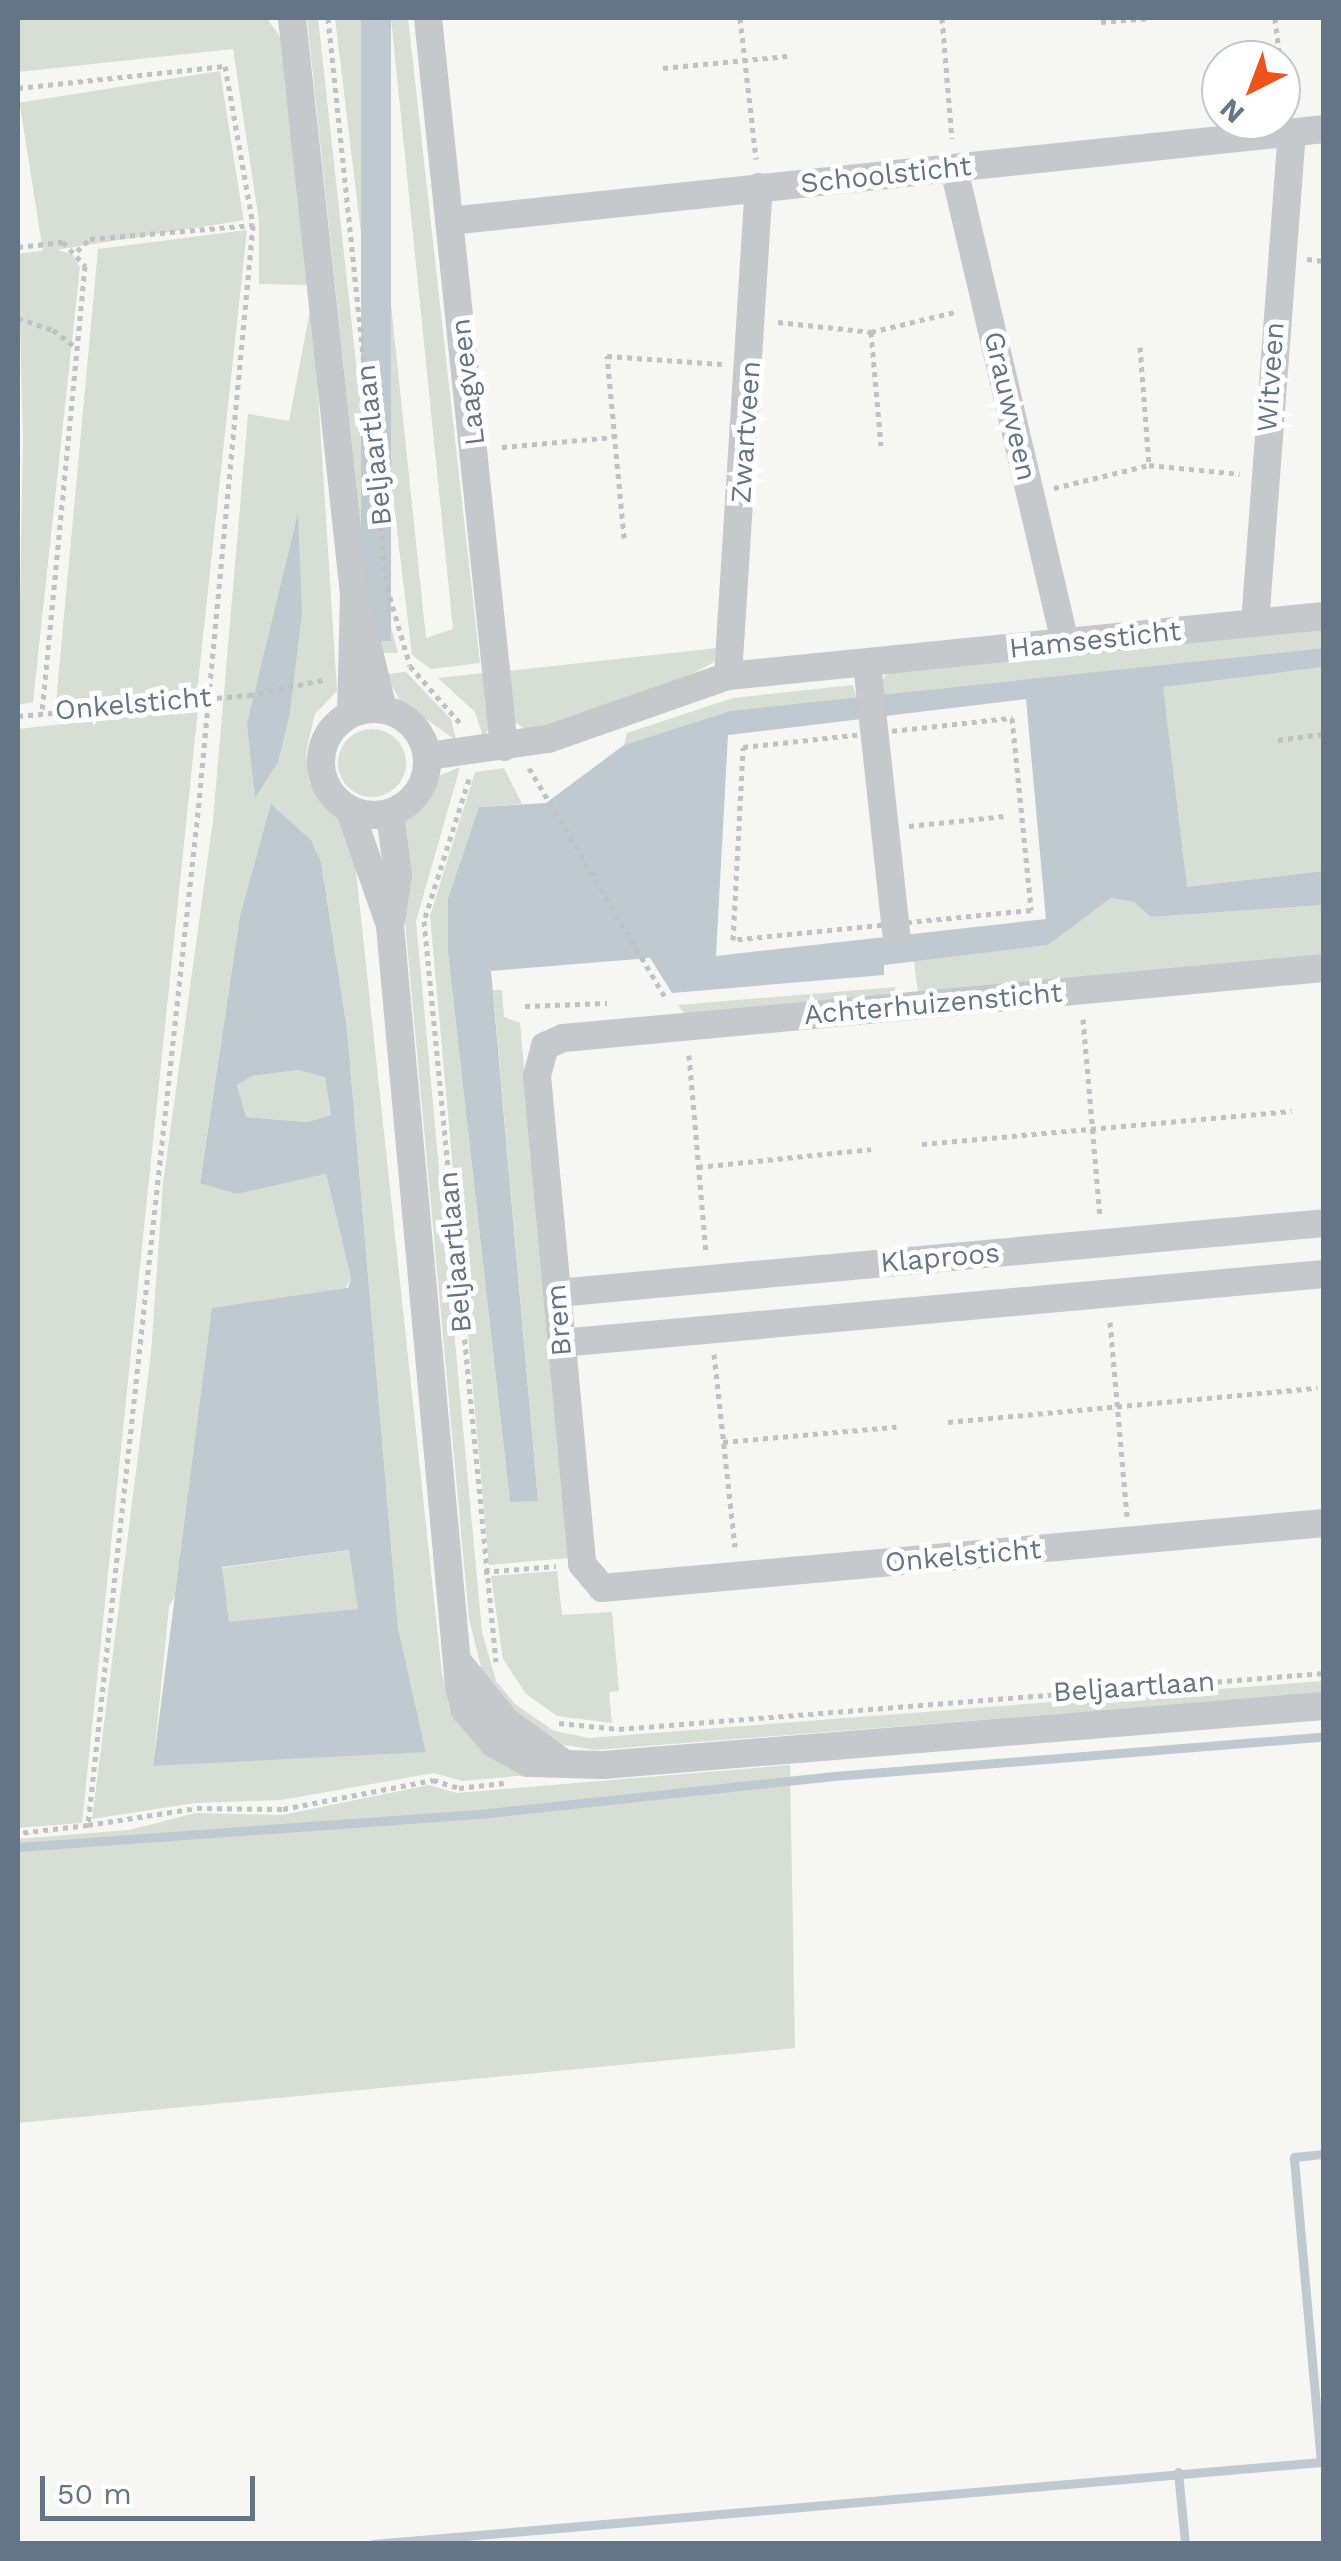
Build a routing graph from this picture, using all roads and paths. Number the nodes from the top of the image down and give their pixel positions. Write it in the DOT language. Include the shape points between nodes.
graph roads {
  1 [pos="292,18"];
  2 [pos="328,18"];
  3 [pos="428,18"];
  4 [pos="740,18"];
  5 [pos="942,18"];
  6 [pos="1150,18"];
  7 [pos="1101,22"];
  8 [pos="788,56"];
  9 [pos="745,60"];
  10 [pos="663,68"];
  11 [pos="18,88"];
  12 [pos="1217,140"];
  13 [pos="1291,140"];
  14 [pos="954,168"];
  15 [pos="759,187"];
  16 [pos="449,220"];
  17 [pos="253,225"];
  18 [pos="18,247"];
  19 [pos="77,251"];
  20 [pos="986,304"];
  21 [pos="18,318"];
  22 [pos="754,320"];
  23 [pos="871,332"];
  24 [pos="1140,347"];
  25 [pos="78,349"];
  26 [pos="750,366"];
  27 [pos="613,437"];
  28 [pos="882,446"];
  29 [pos="476,449"];
  30 [pos="1149,466"];
  31 [pos="1263,476"];
  32 [pos="1030,494"];
  33 [pos="624,538"];
  34 [pos="354,594"];
  35 [pos="1324,616"];
  36 [pos="1256,623"];
  37 [pos="1065,643"];
  38 [pos="868,674"];
  39 [pos="728,676"];
  40 [pos="298,688"];
  41 [pos="209,696"];
  42 [pos="383,709"];
  43 [pos="42,712"];
  44 [pos="351,713"];
  45 [pos="18,716"];
  46 [pos="1324,734"];
  47 [pos="1278,740"];
  48 [pos="504,747"];
  49 [pos="465,753"];
  50 [pos="428,756"];
  51 [pos="542,791"];
  52 [pos="350,811"];
  53 [pos="390,814"];
  54 [pos="1005,816"];
  55 [pos="885,829"];
  56 [pos="390,926"];
  57 [pos="896,932"];
  58 [pos="1324,968"];
  59 [pos="649,1002"];
  60 [pos="614,1003"];
  61 [pos="525,1006"];
  62 [pos="686,1027"];
  63 [pos="544,1046"];
  64 [pos="1292,1111"];
  65 [pos="922,1144"];
  66 [pos="872,1149"];
  67 [pos="698,1167"];
  68 [pos="1324,1223"];
  69 [pos="1324,1274"];
  70 [pos="708,1280"];
  71 [pos="556,1293"];
  72 [pos="711,1326"];
  73 [pos="561,1344"];
  74 [pos="1317,1388"];
  75 [pos="948,1422"];
  76 [pos="896,1427"];
  77 [pos="723,1442"];
  78 [pos="1324,1522"];
  79 [pos="582,1564"];
  80 [pos="484,1572"];
  81 [pos="738,1577"];
  82 [pos="498,1670"];
  83 [pos="1324,1673"];
  84 [pos="1324,1706"];
  85 [pos="547,1718"];
  86 [pos="578,1727"];
  87 [pos="567,1765"];
  88 [pos="518,1782"];
  89 [pos="88,1825"];
  90 [pos="18,1833"];
  1 -- 34 [label="street, Beljaartlaan"];
  2 -- 49 [label="path, Beljaartlaan" via="388,587 410,666 462,724"];
  3 -- 16 [label="street, Laagveen"];
  4 -- 9 [label="path"];
  5 -- 14 [label="path"];
  6 -- 7 [label="path"];
  8 -- 9 [label="path"];
  9 -- 10 [label="path"];
  9 -- 15 [label="path"];
  11 -- 17 [label="path" via="226,66"];
  12 -- 14 [label="street, Schoolsticht"];
  13 -- 31 [label="street, Witveen"];
  14 -- 15 [label="street, Schoolsticht"];
  14 -- 20 [label="street, Grauwveen"];
  15 -- 16 [label="street, Schoolsticht"];
  15 -- 22 [label="street, Zwartveen"];
  16 -- 29 [label="street, Laagveen"];
  17 -- 19 [label="path" via="90,240"];
  17 -- 41 [label="path"];
  18 -- 19 [label="path" via="63,242"];
  19 -- 25 [label="path" via="85,266"];
  20 -- 23 [label="path"];
  20 -- 32 [label="street, Grauwveen"];
  21 -- 25 [label="path" via="53,330"];
  22 -- 23 [label="path"];
  22 -- 26 [label="street, Zwartveen"];
  23 -- 28 [label="path"];
  24 -- 30 [label="path"];
  25 -- 43 [label="path"];
  26 -- 27 [label="path" via="607,356"];
  26 -- 39 [label="street, Zwartveen"];
  27 -- 29 [label="path"];
  27 -- 33 [label="path"];
  29 -- 48 [label="street, Laagveen"];
  30 -- 31 [label="path"];
  30 -- 32 [label="path"];
  31 -- 36 [label="street, Witveen"];
  32 -- 37 [label="street, Grauwveen"];
  34 -- 42 [label="street, Beljaartlaan"];
  34 -- 44 [label="street, Beljaartlaan"];
  35 -- 36 [label="street, Hamsesticht"];
  36 -- 37 [label="street, Hamsesticht"];
  37 -- 38 [label="street, Hamsesticht"];
  38 -- 39 [label="street, Hamsesticht"];
  38 -- 55 [label="street"];
  39 -- 48 [label="street, Hamsesticht" via="548,739"];
  40 -- 41 [label="path, Onkelsticht"];
  41 -- 43 [label="path, Onkelsticht"];
  41 -- 89 [label="path"];
  42 -- 44 [label="street"];
  42 -- 50 [label="street" via="404,718"];
  43 -- 45 [label="path, Onkelsticht"];
  44 -- 52 [label="street" via="332,728 321,750 321,774 331,796"];
  46 -- 47 [label="path"];
  48 -- 49 [label="street, Hamsesticht"];
  49 -- 50 [label="street, Hamsesticht"];
  49 -- 80 [label="path, Beljaartlaan" via="470,777 424,921"];
  50 -- 53 [label="street" via="418,791"];
  51 -- 59 [label="path" via="667,1001"];
  52 -- 53 [label="street"];
  52 -- 56 [label="street, Beljaartlaan"];
  53 -- 56 [label="street, Beljaartlaan" via="398,876"];
  54 -- 55 [label="path"];
  55 -- 57 [label="street"];
  56 -- 87 [label="street, Beljaartlaan" via="465,1710 493,1744 528,1763"];
  58 -- 62 [label="street, Achterhuizensticht"];
  60 -- 61 [label="path"];
  62 -- 63 [label="street, Achterhuizensticht" via="563,1038"];
  62 -- 67 [label="path"];
  63 -- 71 [label="street, Brem" via="536,1076"];
  64 -- 65 [label="path"];
  66 -- 67 [label="path"];
  67 -- 70 [label="path"];
  68 -- 70 [label="street, Klaproos"];
  69 -- 72 [label="street, Klaproos"];
  70 -- 71 [label="street, Klaproos"];
  71 -- 73 [label="street, Brem"];
  72 -- 73 [label="street, Klaproos"];
  72 -- 77 [label="path"];
  73 -- 79 [label="street, Brem"];
  74 -- 75 [label="path"];
  76 -- 77 [label="path"];
  77 -- 81 [label="path"];
  78 -- 81 [label="street, Onkelsticht"];
  79 -- 80 [label="path"];
  79 -- 81 [label="street, Onkelsticht" via="602,1588"];
  80 -- 82 [label="path, Beljaartlaan"];
  83 -- 86 [label="path, Beljaartlaan"];
  84 -- 87 [label="street, Beljaartlaan"];
  85 -- 86 [label="path, Beljaartlaan"];
  86 -- 87 [label="path"];
  88 -- 89 [label="path" via="459,1788 433,1780 283,1808 197,1808"];
  89 -- 90 [label="path"];
}
